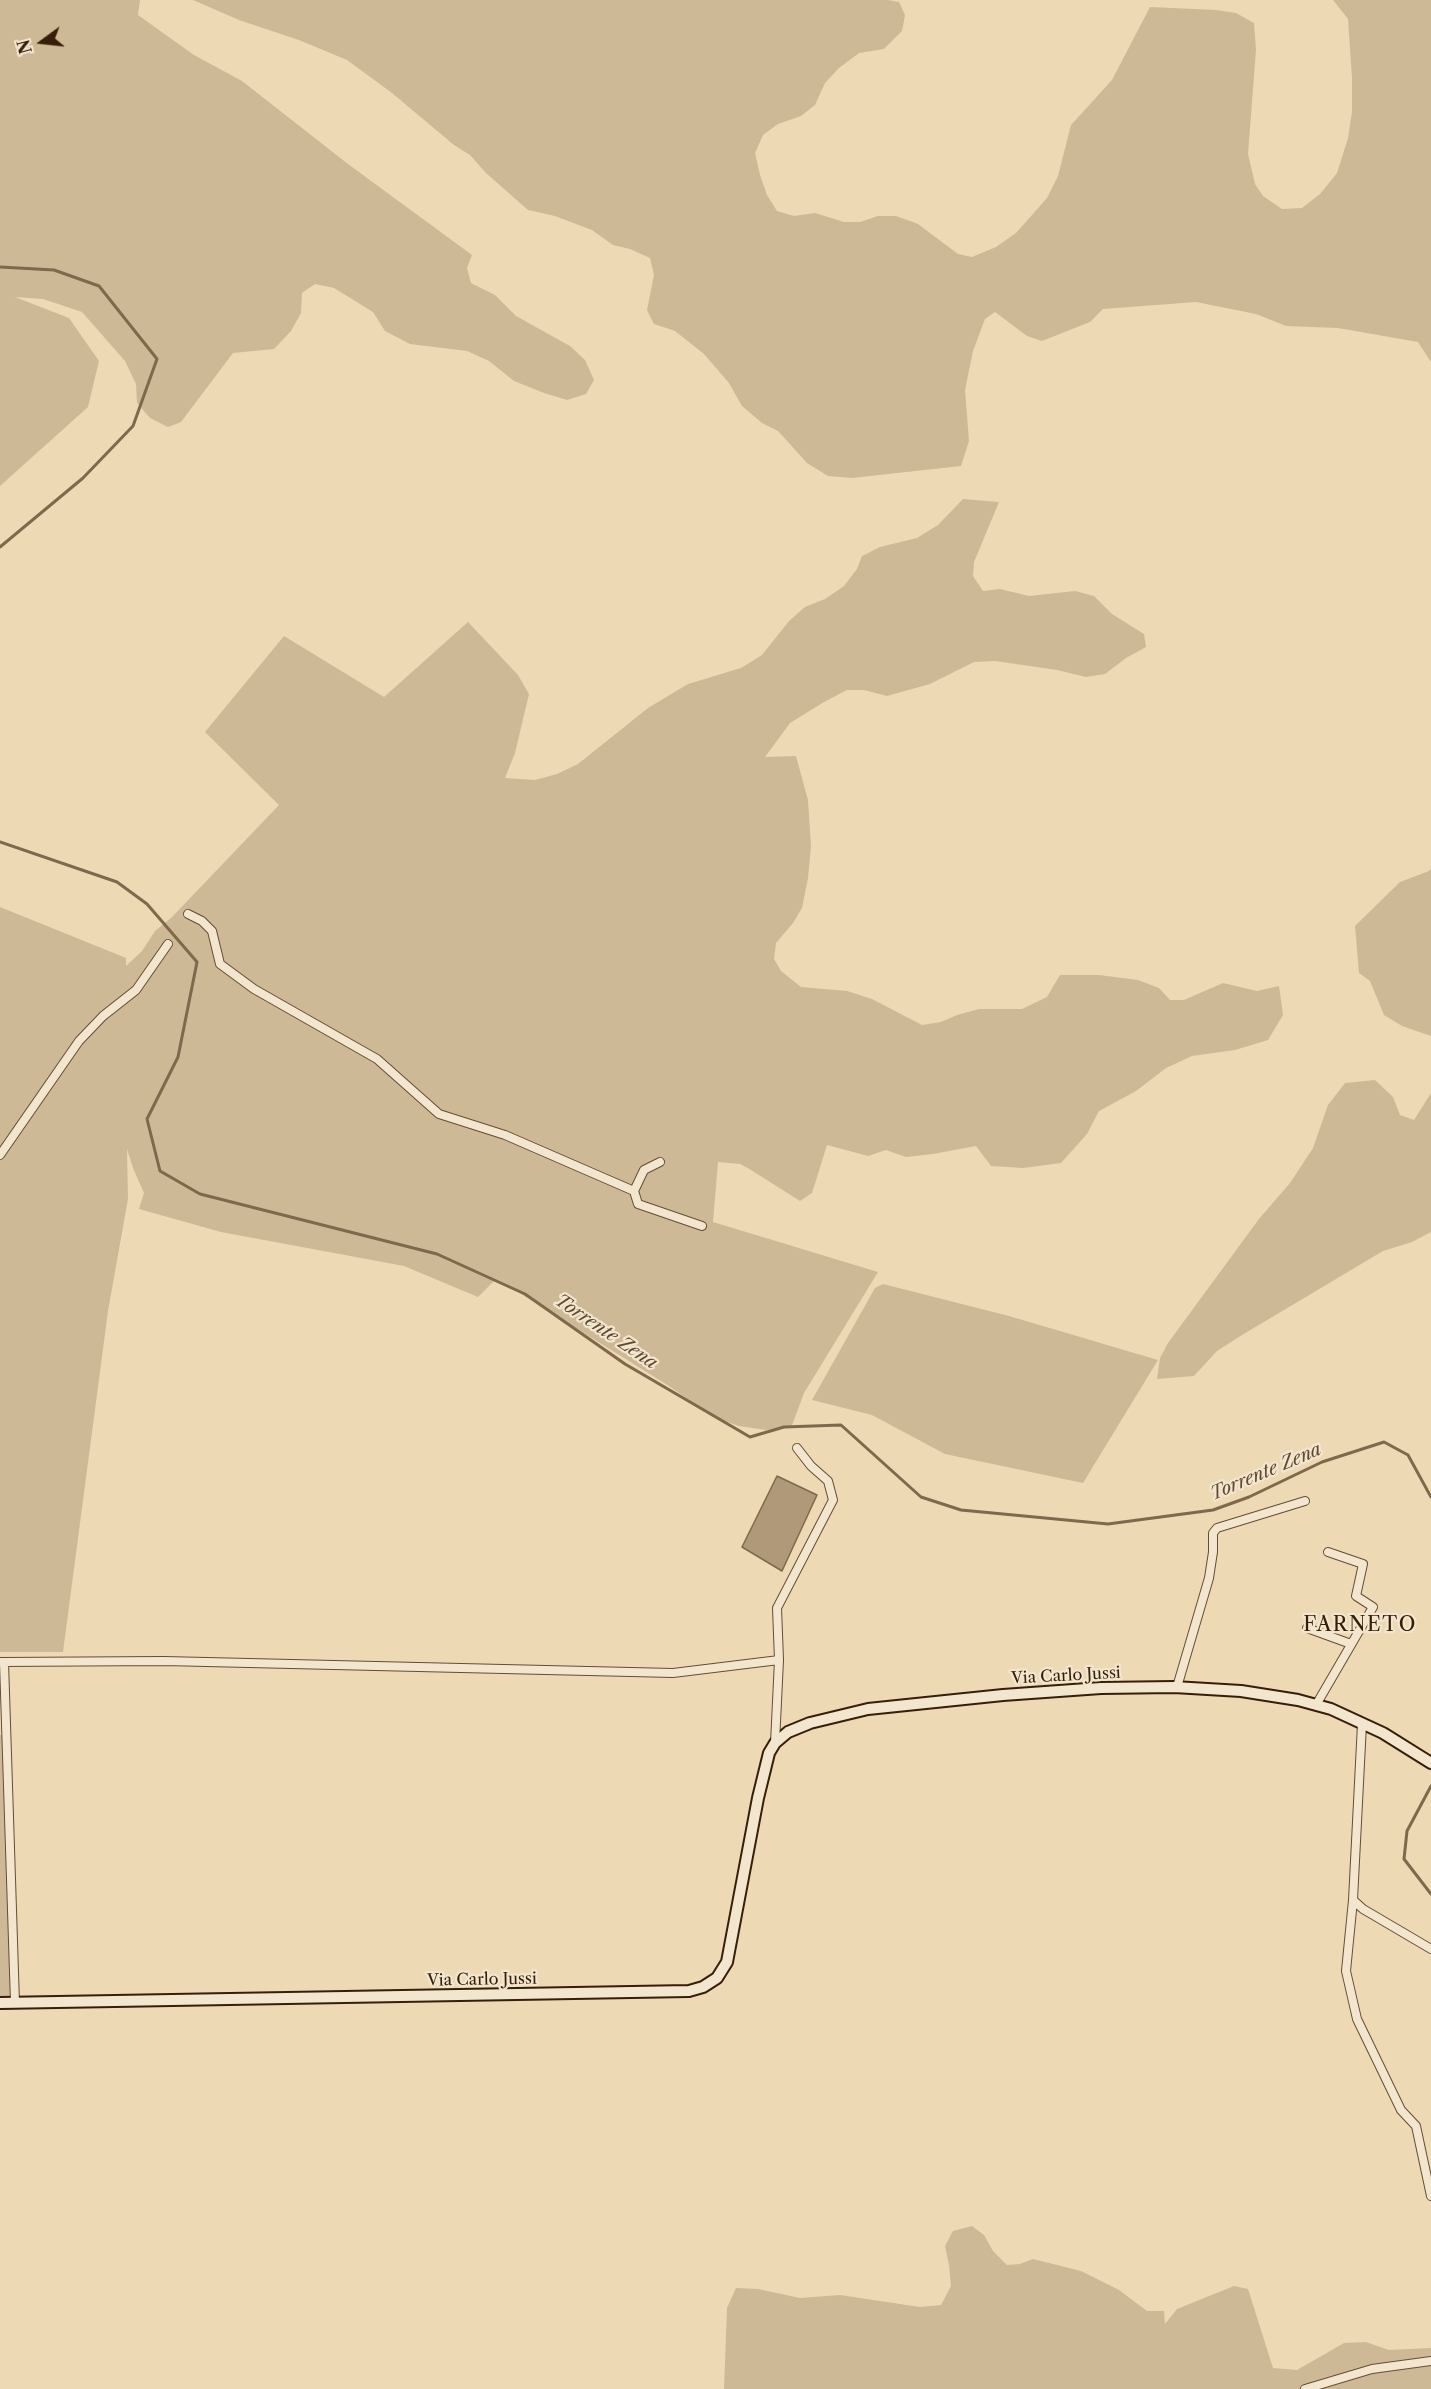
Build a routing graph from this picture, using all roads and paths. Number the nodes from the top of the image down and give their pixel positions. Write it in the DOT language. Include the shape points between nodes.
graph roads {
  1 [pos="188,914"];
  2 [pos="168,944"];
  3 [pos="0,1155"];
  4 [pos="660,1162"];
  5 [pos="634,1191"];
  6 [pos="702,1226"];
  7 [pos="797,1448"];
  8 [pos="1305,1501"];
  9 [pos="1328,1552"];
  10 [pos="1307,1628"];
  11 [pos="1351,1644"];
  12 [pos="779,1660"];
  13 [pos="2,1662"];
  14 [pos="1177,1687"];
  15 [pos="1316,1705"];
  16 [pos="1362,1724"];
  17 [pos="775,1743"];
  18 [pos="1427,1761"];
  19 [pos="1353,1900"];
  20 [pos="1431,1949"];
  21 [pos="0,2003"];
  22 [pos="15,2003"];
  23 [pos="1431,2196"];
  24 [pos="1431,2361"];
  25 [pos="1305,2389"];
  1 -- 5 [label="street" via="212,931 220,964 254,989 377,1059 439,1114 505,1135"];
  2 -- 3 [label="street" via="136,990 79,1041"];
  4 -- 5 [label="street" via="644,1170"];
  5 -- 6 [label="street" via="638,1204"];
  7 -- 12 [label="street, Via Carlo Jussi" via="828,1480 833,1500 777,1608"];
  8 -- 14 [label="street" via="1217,1528 1213,1533 1209,1578"];
  9 -- 11 [label="street" via="1363,1564 1356,1596 1373,1607"];
  10 -- 11 [label="street"];
  11 -- 15 [label="street"];
  12 -- 13 [label="street" via="673,1672 164,1661"];
  12 -- 17 [label="street, Via Carlo Jussi"];
  13 -- 22 [label="street"];
  14 -- 15 [label="street, Via Carlo Jussi" via="1241,1691"];
  14 -- 17 [label="street, Via Carlo Jussi" via="1101,1688 868,1709 810,1723 788,1732"];
  15 -- 16 [label="street, Via Carlo Jussi"];
  16 -- 18 [label="street, Via Carlo Jussi"];
  16 -- 19 [label="street"];
  17 -- 22 [label="street, Via Carlo Jussi" via="758,1798 728,1962 717,1978 703,1987 689,1991"];
  19 -- 20 [label="street"];
  19 -- 23 [label="street" via="1346,1971 1357,2019 1401,2110 1416,2126"];
  21 -- 22 [label="street, Via Carlo Jussi"];
  24 -- 25 [label="street" via="1372,2369"];
}
